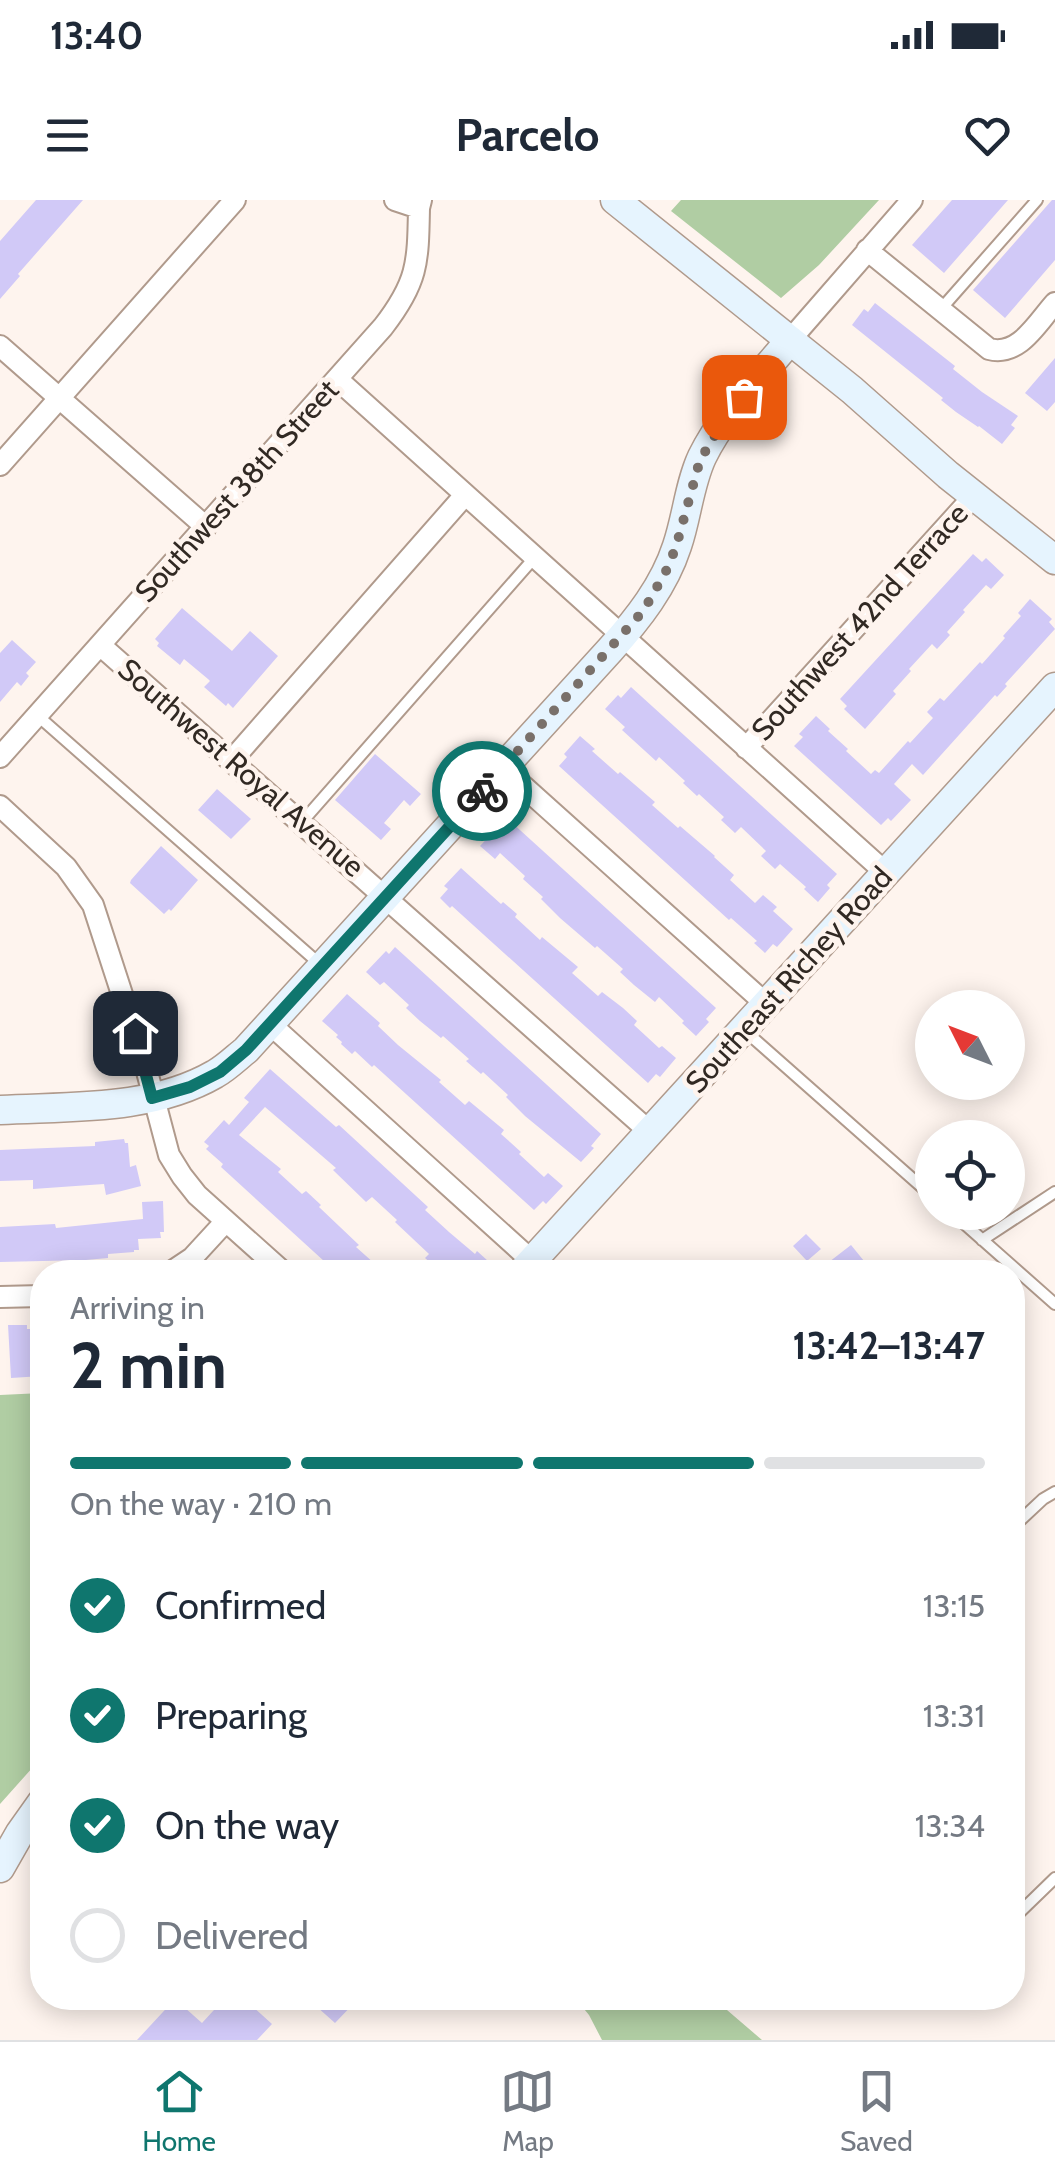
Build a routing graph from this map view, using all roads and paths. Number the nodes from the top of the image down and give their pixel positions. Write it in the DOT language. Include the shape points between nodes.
graph roads {
  1 [pos="235,200"];
  2 [pos="395,200"];
  3 [pos="615,200"];
  4 [pos="912,200"];
  5 [pos="1038,200"];
  6 [pos="420,204"];
  7 [pos="867,250"];
  8 [pos="1055,302"];
  9 [pos="941,309"];
  10 [pos="790,340"];
  11 [pos="0,346"];
  12 [pos="337,379"];
  13 [pos="60,398"];
  14 [pos="0,465"];
  15 [pos="466,495"];
  16 [pos="974,496"];
  17 [pos="206,526"];
  18 [pos="535,557"];
  19 [pos="1055,560"];
  20 [pos="623,636"];
  21 [pos="100,645"];
  22 [pos="1055,686"];
  23 [pos="37,716"];
  24 [pos="746,748"];
  25 [pos="0,757"];
  26 [pos="232,760"];
  27 [pos="503,768"];
  28 [pos="0,806"];
  29 [pos="302,822"];
  30 [pos="886,873"];
  31 [pos="386,896"];
  32 [pos="322,966"];
  33 [pos="766,1004"];
  34 [pos="270,1024"];
  35 [pos="743,1030"];
  36 [pos="152,1098"];
  37 [pos="0,1110"];
  38 [pos="650,1132"];
  39 [pos="915,1181"];
  40 [pos="1055,1192"];
  41 [pos="226,1221"];
  42 [pos="971,1230"];
  43 [pos="982,1240"];
  44 [pos="189,1260"];
  45 [pos="270,1260"];
  46 [pos="520,1260"];
  47 [pos="533,1260"];
  48 [pos="1005,1260"];
  49 [pos="1025,1278"];
  50 [pos="30,1297"];
  51 [pos="0,1298"];
  52 [pos="1055,1304"];
  53 [pos="1055,1492"];
  54 [pos="1025,1516"];
  55 [pos="30,1818"];
  56 [pos="0,1868"];
  57 [pos="1055,1878"];
  58 [pos="1025,1907"];
  1 -- 13 [label="street"];
  2 -- 6 [label="street"];
  3 -- 10 [label="main road"];
  4 -- 7 [label="street"];
  5 -- 9 [label="lane"];
  6 -- 12 [label="street, Southwest 38th Street" via="415,272 402,303"];
  7 -- 9 [label="street"];
  7 -- 10 [label="street"];
  8 -- 9 [label="street" via="1017,346 1002,352 989,349"];
  10 -- 16 [label="main road"];
  10 -- 20 [label="main road" via="708,446 666,571"];
  11 -- 13 [label="street"];
  12 -- 15 [label="street"];
  12 -- 17 [label="street, Southwest 38th Street"];
  13 -- 14 [label="street"];
  13 -- 17 [label="street"];
  15 -- 18 [label="street"];
  15 -- 26 [label="street"];
  16 -- 19 [label="main road"];
  16 -- 24 [label="street, Southwest 42nd Terrace"];
  17 -- 21 [label="street, Southwest 38th Street"];
  18 -- 20 [label="street"];
  18 -- 29 [label="lane"];
  20 -- 24 [label="street"];
  20 -- 27 [label="main road"];
  21 -- 23 [label="street, Southwest 38th Street"];
  21 -- 26 [label="street, Southwest Royal Avenue"];
  22 -- 30 [label="main road, Southeast Richey Road"];
  23 -- 25 [label="street, Southwest 38th Street"];
  23 -- 32 [label="lane"];
  24 -- 30 [label="street"];
  26 -- 29 [label="street, Southwest Royal Avenue"];
  27 -- 31 [label="main road"];
  27 -- 33 [label="street"];
  28 -- 36 [label="street" via="66,867 94,905"];
  29 -- 31 [label="street, Southwest Royal Avenue"];
  30 -- 33 [label="main road, Southeast Richey Road"];
  31 -- 32 [label="main road"];
  31 -- 38 [label="street, Southwest Royal Avenue"];
  32 -- 34 [label="main road"];
  33 -- 35 [label="main road, Southeast Richey Road"];
  34 -- 36 [label="main road" via="220,1072"];
  34 -- 46 [label="street"];
  35 -- 38 [label="main road, Southeast Richey Road"];
  35 -- 39 [label="lane"];
  36 -- 37 [label="main road"];
  36 -- 41 [label="street" via="176,1166"];
  38 -- 47 [label="main road, Southeast Richey Road"];
  40 -- 43 [label="lane"];
  41 -- 44 [label="street"];
  41 -- 45 [label="street"];
  42 -- 43 [label="lane"];
  43 -- 48 [label="lane"];
  49 -- 52 [label="lane"];
  50 -- 51 [label="street"];
  53 -- 54 [label="lane"];
  55 -- 56 [label="main road"];
  57 -- 58 [label="lane"];
}
